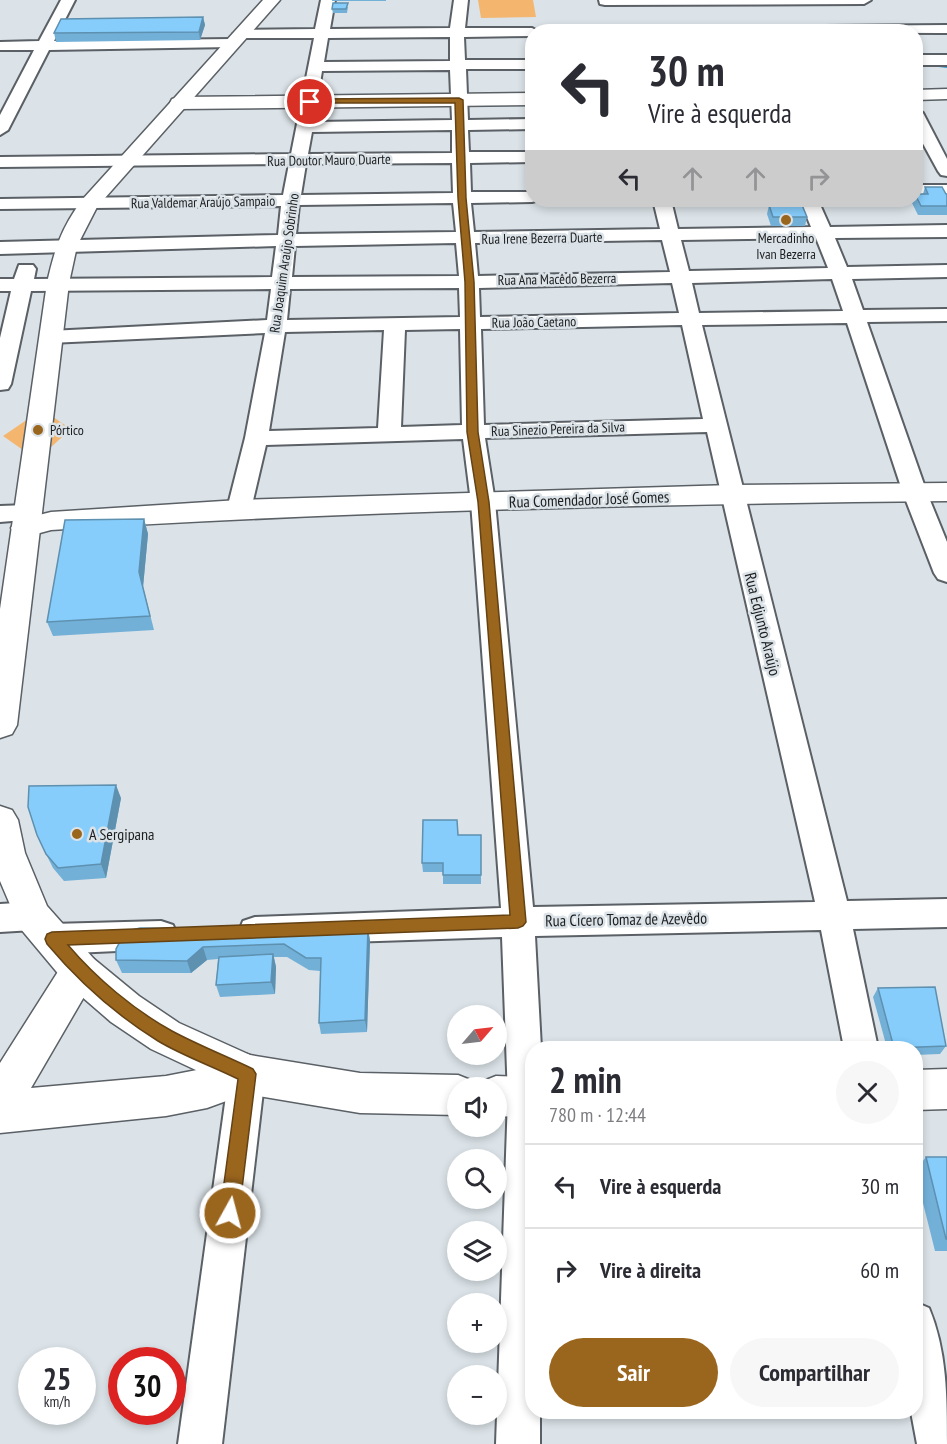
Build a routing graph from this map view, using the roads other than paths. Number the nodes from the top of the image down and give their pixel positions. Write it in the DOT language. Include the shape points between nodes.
graph roads {
  1 [pos="68,0"];
  2 [pos="272,0"];
  3 [pos="461,0"];
  4 [pos="605,1"];
  5 [pos="862,15"];
  6 [pos="740,16"];
  7 [pos="325,17"];
  8 [pos="616,24"];
  9 [pos="676,24"];
  10 [pos="917,24"];
  11 [pos="923,25"];
  12 [pos="947,29"];
  13 [pos="525,32"];
  14 [pos="457,33"];
  15 [pos="236,38"];
  16 [pos="43,45"];
  17 [pos="0,46"];
  18 [pos="923,60"];
  19 [pos="947,60"];
  20 [pos="525,64"];
  21 [pos="458,65"];
  22 [pos="316,67"];
  23 [pos="947,94"];
  24 [pos="923,95"];
  25 [pos="525,99"];
  26 [pos="459,100"];
  27 [pos="310,102"];
  28 [pos="179,103"];
  29 [pos="525,124"];
  30 [pos="460,126"];
  31 [pos="306,128"];
  32 [pos="923,128"];
  33 [pos="0,130"];
  34 [pos="941,154"];
  35 [pos="923,155"];
  36 [pos="525,157"];
  37 [pos="461,158"];
  38 [pos="300,160"];
  39 [pos="0,162"];
  40 [pos="126,162"];
  41 [pos="947,171"];
  42 [pos="923,190"];
  43 [pos="947,190"];
  44 [pos="525,197"];
  45 [pos="462,198"];
  46 [pos="291,201"];
  47 [pos="0,204"];
  48 [pos="89,204"];
  49 [pos="664,207"];
  50 [pos="812,207"];
  51 [pos="947,231"];
  52 [pos="825,233"];
  53 [pos="671,236"];
  54 [pos="466,238"];
  55 [pos="287,240"];
  56 [pos="66,246"];
  57 [pos="33,247"];
  58 [pos="0,248"];
  59 [pos="947,271"];
  60 [pos="840,273"];
  61 [pos="681,276"];
  62 [pos="283,282"];
  63 [pos="469,282"];
  64 [pos="58,283"];
  65 [pos="21,284"];
  66 [pos="0,285"];
  67 [pos="947,315"];
  68 [pos="855,316"];
  69 [pos="692,320"];
  70 [pos="469,322"];
  71 [pos="395,323"];
  72 [pos="276,326"];
  73 [pos="50,337"];
  74 [pos="0,384"];
  75 [pos="717,424"];
  76 [pos="389,432"];
  77 [pos="473,432"];
  78 [pos="256,438"];
  79 [pos="947,492"];
  80 [pos="915,493"];
  81 [pos="732,494"];
  82 [pos="483,502"];
  83 [pos="239,509"];
  84 [pos="21,521"];
  85 [pos="947,573"];
  86 [pos="0,725"];
  87 [pos="0,820"];
  88 [pos="947,913"];
  89 [pos="834,914"];
  90 [pos="518,922"];
  91 [pos="29,924"];
  92 [pos="231,932"];
  93 [pos="196,933"];
  94 [pos="80,971"];
  95 [pos="860,1041"];
  96 [pos="247,1074"];
  97 [pos="947,1089"];
  98 [pos="923,1090"];
  99 [pos="447,1095"];
  100 [pos="518,1097"];
  101 [pos="0,1101"];
  102 [pos="0,1112"];
  103 [pos="923,1363"];
  104 [pos="200,1444"];
  105 [pos="518,1444"];
  106 [pos="939,1444"];
  1 -- 16 [label="street"];
  2 -- 15 [label="main road"];
  3 -- 14 [label="street"];
  4 -- 6 [label="street"];
  4 -- 8 [label="street"];
  5 -- 6 [label="street"];
  5 -- 6 [label="street"];
  5 -- 10 [label="street"];
  6 -- 9 [label="street"];
  7 -- 14 [label="street"];
  7 -- 15 [label="street"];
  7 -- 22 [label="street, Rua Joaquim Araújo Sobrinho"];
  11 -- 12 [label="street"];
  13 -- 14 [label="street"];
  14 -- 21 [label="street"];
  15 -- 16 [label="street"];
  15 -- 28 [label="main road"];
  16 -- 17 [label="street"];
  16 -- 33 [label="street"];
  18 -- 19 [label="street"];
  20 -- 21 [label="street"];
  21 -- 22 [label="street"];
  21 -- 26 [label="street"];
  22 -- 27 [label="street, Rua Joaquim Araújo Sobrinho"];
  23 -- 24 [label="main road"];
  25 -- 26 [label="main road"];
  26 -- 27 [label="main road"];
  26 -- 30 [label="street"];
  27 -- 28 [label="main road"];
  27 -- 31 [label="street, Rua Joaquim Araújo Sobrinho"];
  28 -- 40 [label="main road"];
  29 -- 30 [label="street"];
  30 -- 31 [label="street"];
  30 -- 37 [label="street"];
  31 -- 38 [label="street, Rua Joaquim Araújo Sobrinho"];
  32 -- 34 [label="street"];
  34 -- 35 [label="street"];
  34 -- 41 [label="street"];
  36 -- 37 [label="street, Rua Doutor Mauro Duarte"];
  37 -- 38 [label="street, Rua Doutor Mauro Duarte"];
  37 -- 45 [label="street"];
  38 -- 40 [label="street, Rua Doutor Mauro Duarte"];
  38 -- 46 [label="street, Rua Joaquim Araújo Sobrinho"];
  39 -- 40 [label="street, Rua Doutor Mauro Duarte"];
  40 -- 48 [label="main road"];
  42 -- 43 [label="street"];
  44 -- 45 [label="street, Rua Valdemar Araújo Sampaio"];
  45 -- 46 [label="street, Rua Valdemar Araújo Sampaio"];
  45 -- 54 [label="street"];
  46 -- 48 [label="street, Rua Valdemar Araújo Sampaio"];
  46 -- 55 [label="street, Rua Joaquim Araújo Sobrinho"];
  47 -- 48 [label="street, Rua Valdemar Araújo Sampaio"];
  48 -- 56 [label="main road"];
  49 -- 53 [label="street, Rua Edjunto Araújo"];
  50 -- 52 [label="street"];
  51 -- 52 [label="street, Rua Irene Bezerra Duarte"];
  52 -- 53 [label="street, Rua Irene Bezerra Duarte"];
  52 -- 60 [label="street"];
  53 -- 54 [label="street, Rua Irene Bezerra Duarte"];
  53 -- 61 [label="street, Rua Edjunto Araújo"];
  54 -- 55 [label="street, Rua Irene Bezerra Duarte"];
  54 -- 63 [label="street"];
  55 -- 56 [label="street, Rua Irene Bezerra Duarte"];
  55 -- 62 [label="street, Rua Joaquim Araújo Sobrinho"];
  56 -- 57 [label="street, Rua Irene Bezerra Duarte"];
  56 -- 64 [label="main road"];
  57 -- 58 [label="street, Rua Irene Bezerra Duarte"];
  57 -- 65 [label="street"];
  59 -- 60 [label="street, Rua Ana Macêdo Bezerra"];
  60 -- 61 [label="street, Rua Ana Macêdo Bezerra"];
  60 -- 68 [label="street"];
  61 -- 63 [label="street, Rua Ana Macêdo Bezerra"];
  61 -- 69 [label="street, Rua Edjunto Araújo"];
  62 -- 63 [label="street, Rua Ana Macêdo Bezerra"];
  62 -- 64 [label="street, Rua Ana Macêdo Bezerra"];
  62 -- 72 [label="street, Rua Joaquim Araújo Sobrinho"];
  63 -- 70 [label="street"];
  64 -- 65 [label="street, Rua Ana Macêdo Bezerra"];
  64 -- 73 [label="main road"];
  65 -- 66 [label="street, Rua Ana Macêdo Bezerra"];
  65 -- 74 [label="street"];
  67 -- 68 [label="street, Rua João Caetano"];
  68 -- 69 [label="street, Rua João Caetano"];
  68 -- 80 [label="street"];
  69 -- 70 [label="street, Rua João Caetano"];
  69 -- 75 [label="street, Rua Edjunto Araújo"];
  70 -- 71 [label="street, Rua João Caetano"];
  70 -- 77 [label="street"];
  71 -- 72 [label="street, Rua João Caetano"];
  71 -- 76 [label="street"];
  72 -- 73 [label="street, Rua João Caetano"];
  72 -- 78 [label="street, Rua Joaquim Araújo Sobrinho"];
  73 -- 84 [label="main road"];
  75 -- 77 [label="street, Rua Sinezio Pereira da Silva"];
  75 -- 81 [label="street, Rua Edjunto Araújo"];
  76 -- 77 [label="street, Rua Sinezio Pereira da Silva"];
  76 -- 78 [label="street, Rua Sinezio Pereira da Silva"];
  77 -- 82 [label="street"];
  78 -- 83 [label="street, Rua Joaquim Araújo Sobrinho"];
  79 -- 80 [label="main road, Rua Comendador José Gomes"];
  80 -- 81 [label="main road, Rua Comendador José Gomes"];
  80 -- 85 [label="street"];
  81 -- 82 [label="main road, Rua Comendador José Gomes"];
  81 -- 89 [label="street, Rua Edjunto Araújo"];
  82 -- 83 [label="main road, Rua Comendador José Gomes"];
  82 -- 90 [label="street"];
  83 -- 84 [label="main road, Rua Comendador José Gomes"];
  84 -- 86 [label="main road"];
  87 -- 91 [label="main road"];
  88 -- 89 [label="street, Rua Cícero Tomaz de Azevêdo"];
  89 -- 90 [label="street, Rua Cícero Tomaz de Azevêdo"];
  89 -- 95 [label="street, Rua Edjunto Araújo"];
  90 -- 92 [label="street, Rua Cícero Tomaz de Azevêdo"];
  90 -- 100 [label="street"];
  91 -- 93 [label="street"];
  91 -- 94 [label="main road"];
  94 -- 96 [label="main road" via="165,1036"];
  94 -- 101 [label="main road"];
  96 -- 99 [label="main road" via="360,1093"];
  96 -- 102 [label="main road" via="207,1088 166,1096"];
  96 -- 104 [label="street"];
  97 -- 98 [label="main road"];
  100 -- 105 [label="street"];
  103 -- 106 [label="street"];
}
